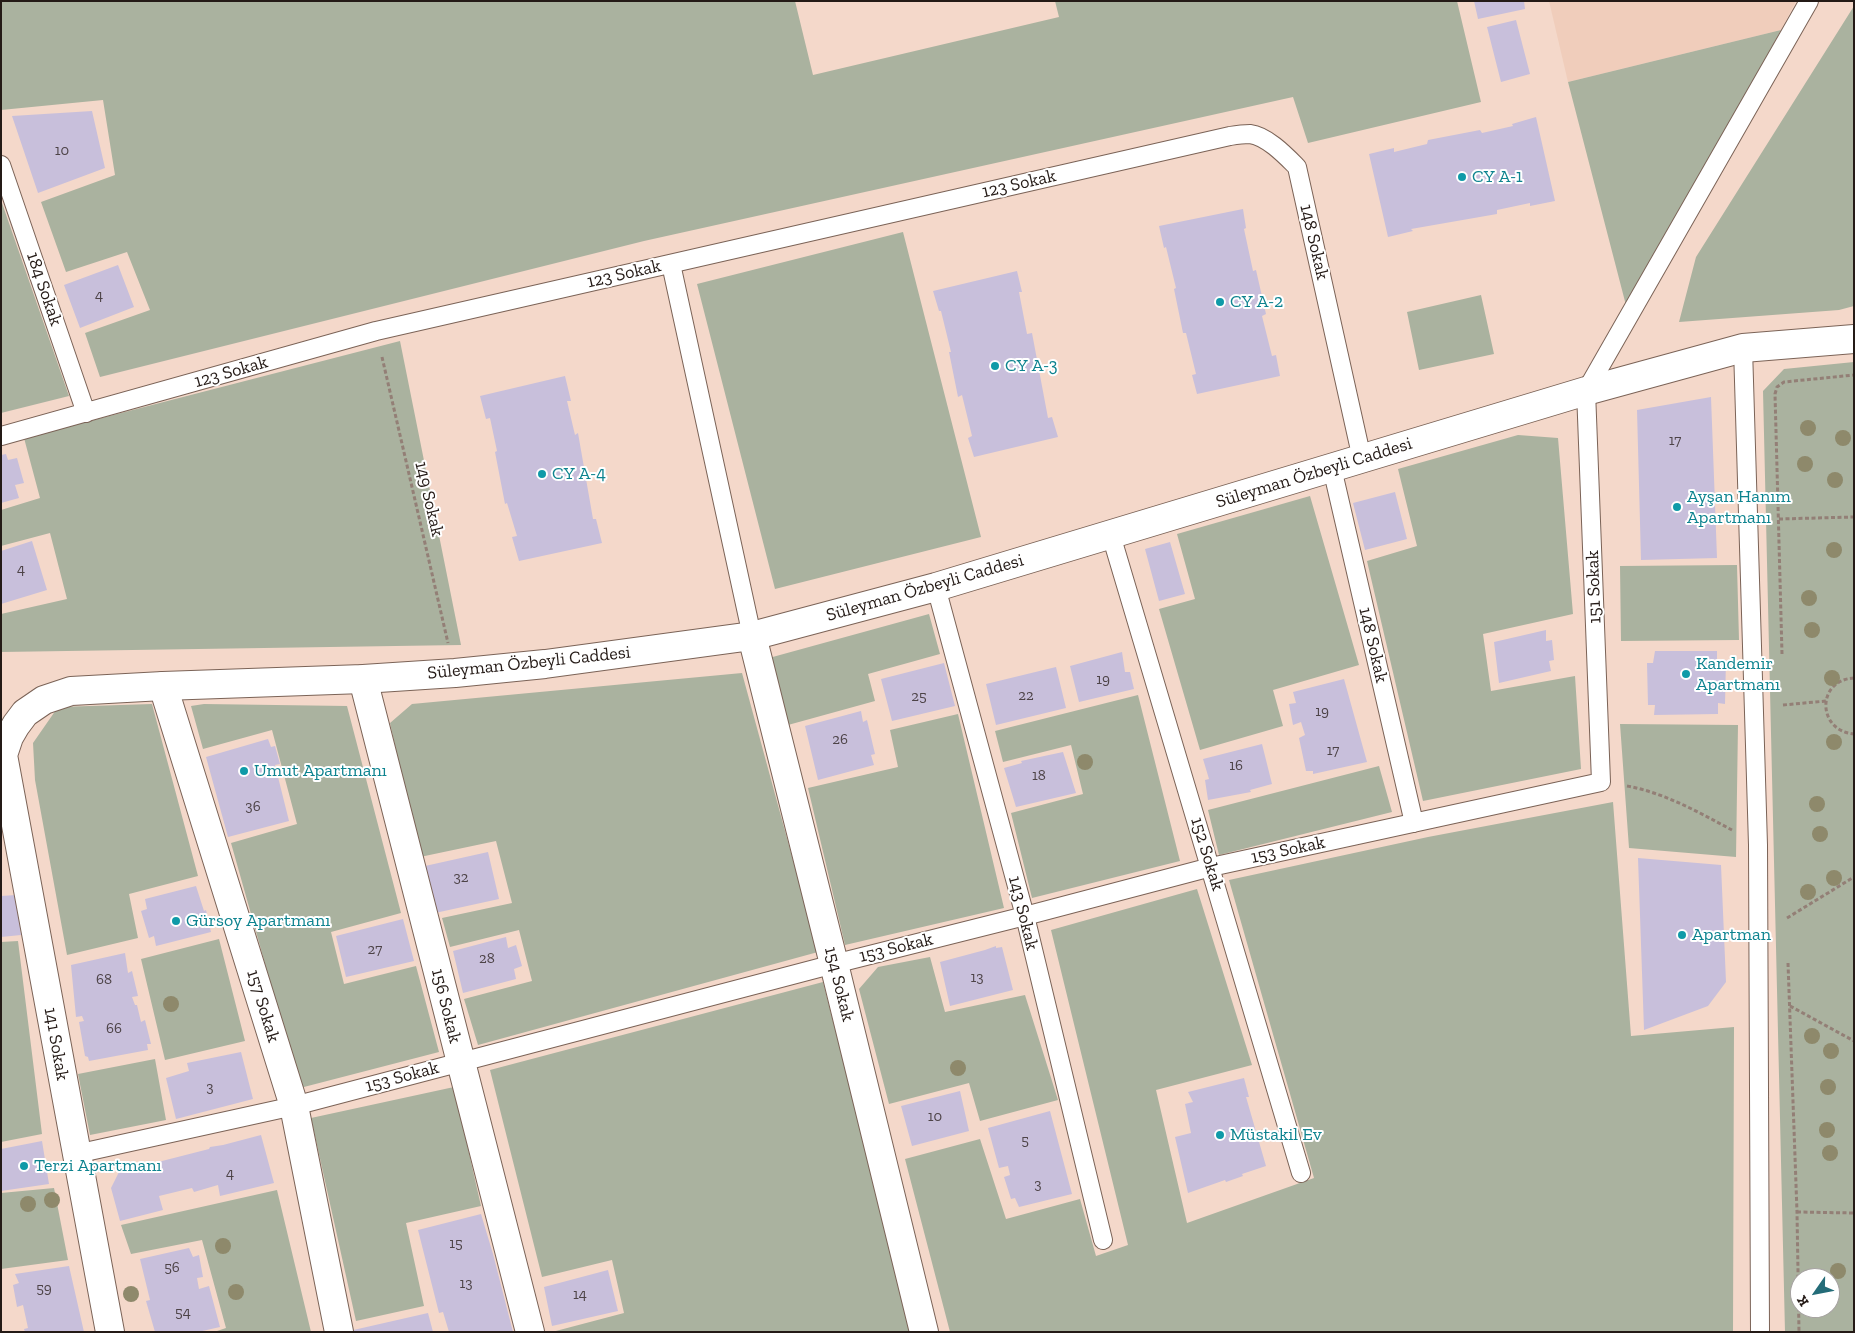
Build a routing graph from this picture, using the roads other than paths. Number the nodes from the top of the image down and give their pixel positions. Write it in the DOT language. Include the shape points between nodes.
graph roads {
  1 [pos="1809,1"];
  2 [pos="1252,134"];
  3 [pos="1,165"];
  4 [pos="671,264"];
  5 [pos="1854,339"];
  6 [pos="1743,348"];
  7 [pos="1586,391"];
  8 [pos="86,413"];
  9 [pos="1,436"];
  10 [pos="1362,459"];
  11 [pos="1332,468"];
  12 [pos="1111,534"];
  13 [pos="936,587"];
  14 [pos="752,636"];
  15 [pos="363,679"];
  16 [pos="163,686"];
  17 [pos="2,752"];
  18 [pos="1601,782"];
  19 [pos="1414,823"];
  20 [pos="1211,867"];
  21 [pos="1025,916"];
  22 [pos="834,964"];
  23 [pos="460,1062"];
  24 [pos="294,1106"];
  25 [pos="76,1154"];
  26 [pos="1302,1173"];
  27 [pos="1103,1240"];
  28 [pos="110,1332"];
  29 [pos="339,1332"];
  30 [pos="530,1332"];
  31 [pos="924,1332"];
  32 [pos="1760,1332"];
  1 -- 7 [label="lane"];
  2 -- 4 [label="lane, 123 Sokak" via="1230,136"];
  2 -- 10 [label="lane, 148 Sokak" via="1284,152 1297,167"];
  3 -- 8 [label="lane, 184 Sokak"];
  4 -- 8 [label="lane, 123 Sokak" via="376,331"];
  4 -- 14 [label="lane"];
  5 -- 6 [label="street, Süleyman Özbeyli Caddesi"];
  6 -- 7 [label="street, Süleyman Özbeyli Caddesi"];
  6 -- 32 [label="lane" via="1758,845"];
  7 -- 10 [label="street, Süleyman Özbeyli Caddesi"];
  7 -- 18 [label="lane, 151 Sokak"];
  8 -- 9 [label="lane, 123 Sokak"];
  10 -- 11 [label="street, Süleyman Özbeyli Caddesi"];
  11 -- 12 [label="street, Süleyman Özbeyli Caddesi"];
  11 -- 19 [label="lane, 148 Sokak"];
  12 -- 13 [label="street, Süleyman Özbeyli Caddesi"];
  12 -- 20 [label="lane, 152 Sokak"];
  13 -- 14 [label="street, Süleyman Özbeyli Caddesi"];
  13 -- 21 [label="lane, 143 Sokak"];
  14 -- 15 [label="street, Süleyman Özbeyli Caddesi" via="544,664"];
  14 -- 22 [label="street, 154 Sokak"];
  15 -- 16 [label="street, Süleyman Özbeyli Caddesi"];
  15 -- 23 [label="street, 156 Sokak"];
  16 -- 17 [label="street, Süleyman Özbeyli Caddesi" via="71,691 44,700 16,725"];
  16 -- 24 [label="street, 157 Sokak"];
  17 -- 25 [label="street, 141 Sokak"];
  18 -- 19 [label="lane, 153 Sokak"];
  19 -- 20 [label="lane, 153 Sokak"];
  20 -- 21 [label="lane, 153 Sokak"];
  20 -- 26 [label="lane, 152 Sokak"];
  21 -- 22 [label="lane, 153 Sokak"];
  21 -- 27 [label="lane, 143 Sokak"];
  22 -- 23 [label="lane, 153 Sokak"];
  22 -- 31 [label="street, 154 Sokak"];
  23 -- 24 [label="lane, 153 Sokak"];
  23 -- 30 [label="street, 156 Sokak"];
  24 -- 25 [label="lane, 153 Sokak"];
  24 -- 29 [label="street, 157 Sokak"];
  25 -- 28 [label="street, 141 Sokak"];
}
